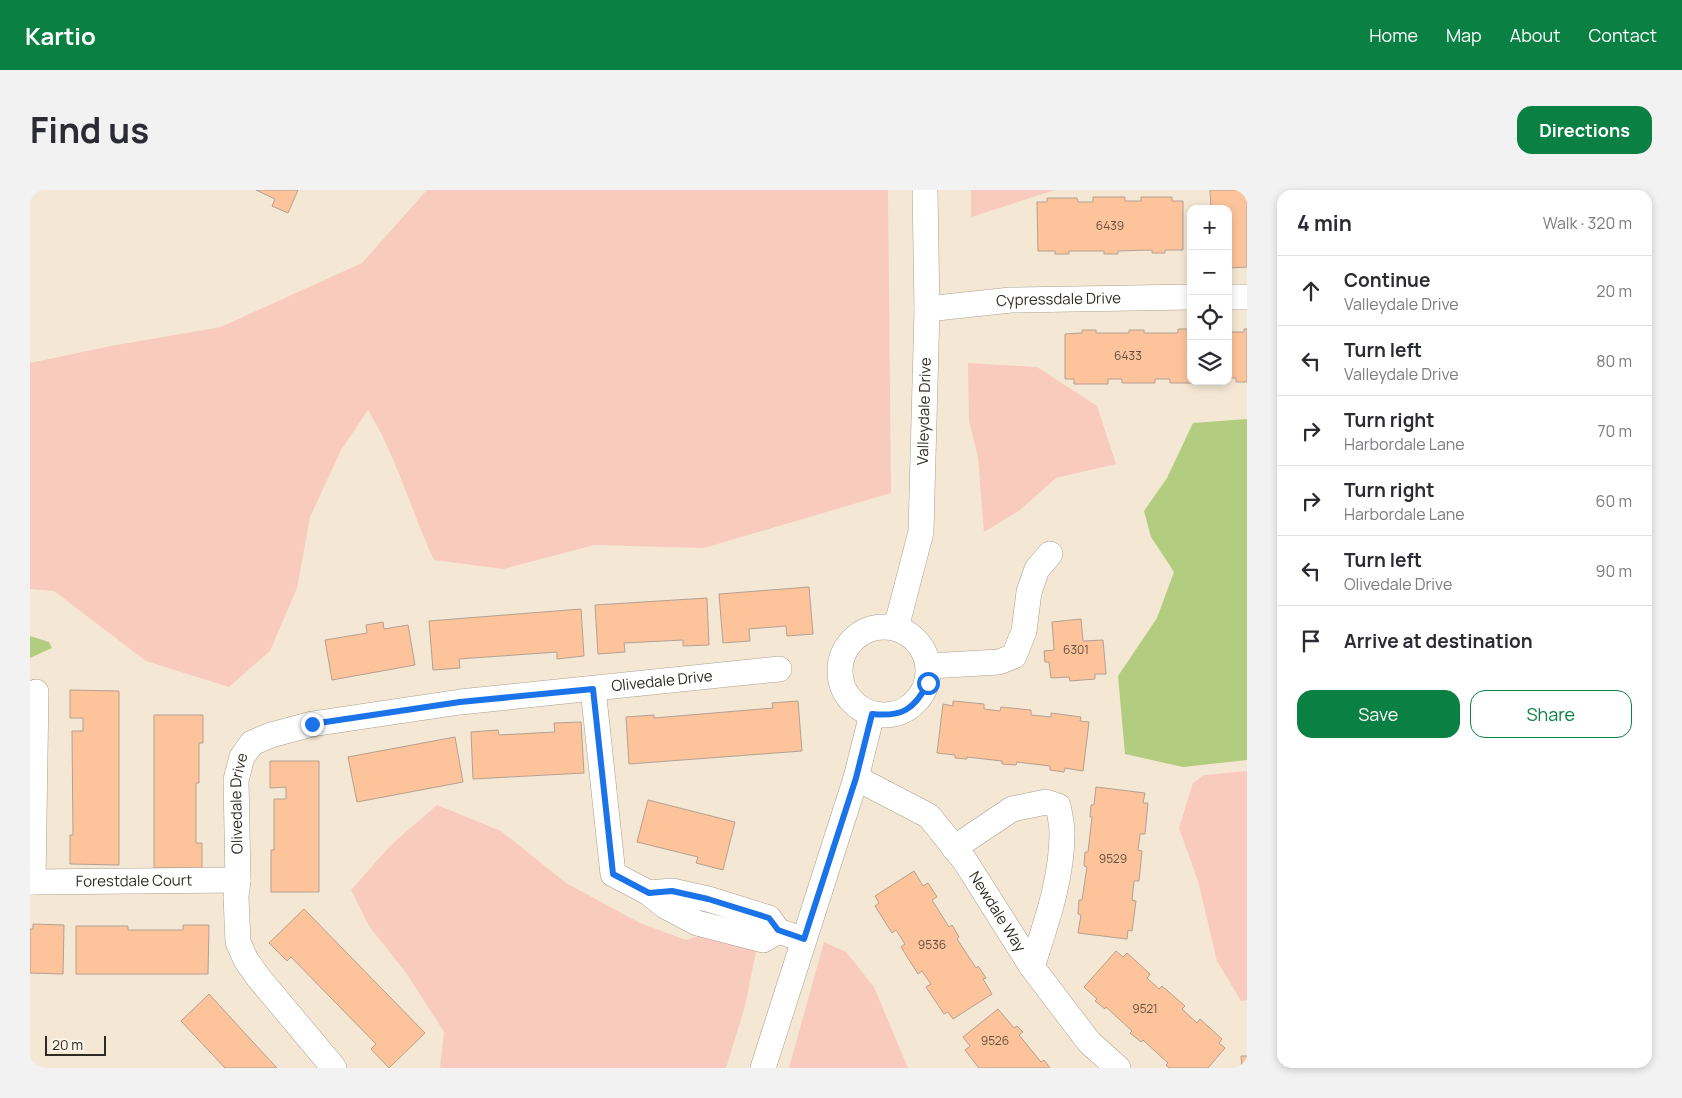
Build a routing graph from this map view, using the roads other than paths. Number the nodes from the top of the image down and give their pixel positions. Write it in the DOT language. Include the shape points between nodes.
graph roads {
  1 [pos="925,190"];
  2 [pos="1187,297"];
  3 [pos="1232,297"];
  4 [pos="1247,297"];
  5 [pos="927,309"];
  6 [pos="1050,554"];
  7 [pos="896,628"];
  8 [pos="929,666"];
  9 [pos="779,670"];
  10 [pos="593,689"];
  11 [pos="36,692"];
  12 [pos="872,714"];
  13 [pos="856,778"];
  14 [pos="954,848"];
  15 [pos="238,880"];
  16 [pos="32,882"];
  17 [pos="649,893"];
  18 [pos="732,906"];
  19 [pos="725,930"];
  20 [pos="778,930"];
  21 [pos="804,939"];
  22 [pos="1032,967"];
  23 [pos="334,1068"];
  24 [pos="763,1068"];
  25 [pos="1118,1068"];
  1 -- 5 [label="street, Valleydale Drive"];
  2 -- 5 [label="street, Cypressdale Drive" via="1011,300"];
  3 -- 4 [label="street"];
  5 -- 7 [label="street, Valleydale Drive" via="921,532"];
  6 -- 8 [label="street" via="1037,569 1029,592 1024,631 1014,656 999,662"];
  7 -- 8 [label="street" via="912,636 923,649"];
  7 -- 12 [label="street" via="879,627 862,632 849,644 841,659 840,677 845,693 857,706"];
  8 -- 12 [label="street" via="928,683 920,699 906,710 890,716"];
  9 -- 10 [label="street, Olivedale Drive"];
  10 -- 15 [label="street, Olivedale Drive" via="460,702 312,724 252,743 242,757 236,780"];
  10 -- 17 [label="street" via="613,874"];
  11 -- 16 [label="street"];
  12 -- 13 [label="street"];
  13 -- 14 [label="street, Newdale Way" via="929,816"];
  13 -- 21 [label="street"];
  14 -- 22 [label="street, Newdale Way"];
  14 -- 22 [label="street" via="1012,809 1046,802 1058,806 1062,832 1058,875"];
  15 -- 16 [label="street, Forestdale Court"];
  15 -- 23 [label="street, Olivedale Drive" via="238,942 246,960"];
  17 -- 18 [label="street" via="672,891"];
  17 -- 19 [label="street" via="665,906 697,923"];
  18 -- 19 [label="street"];
  18 -- 20 [label="street" via="769,918"];
  19 -- 20 [label="street" via="763,940"];
  20 -- 21 [label="street"];
  21 -- 24 [label="street"];
  22 -- 25 [label="street, Newdale Way" via="1089,1042"];
}
